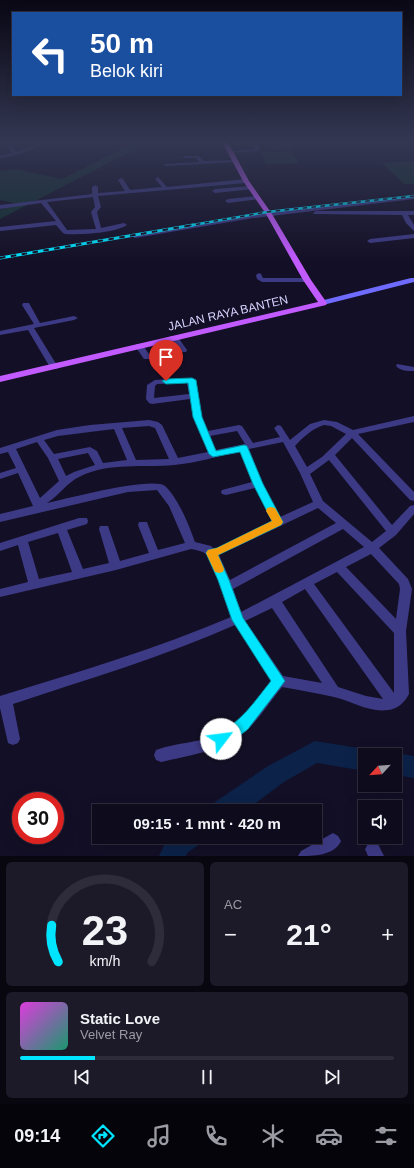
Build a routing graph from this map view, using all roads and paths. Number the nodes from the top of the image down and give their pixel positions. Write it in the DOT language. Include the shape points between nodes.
graph roads {
  1 [pos="122,182"];
  2 [pos="161,182"];
  3 [pos="223,182"];
  4 [pos="247,182"];
  5 [pos="95,187"];
  6 [pos="165,187"];
  7 [pos="251,188"];
  8 [pos="128,191"];
  9 [pos="215,191"];
  10 [pos="95,195"];
  11 [pos="414,197"];
  12 [pos="257,198"];
  13 [pos="43,201"];
  14 [pos="228,201"];
  15 [pos="376,201"];
  16 [pos="12,205"];
  17 [pos="0,206"];
  18 [pos="0,211"];
  19 [pos="279,212"];
  20 [pos="386,213"];
  21 [pos="404,213"];
  22 [pos="414,213"];
  23 [pos="269,214"];
  24 [pos="58,224"];
  25 [pos="124,225"];
  26 [pos="0,229"];
  27 [pos="414,229"];
  28 [pos="99,230"];
  29 [pos="135,236"];
  30 [pos="414,236"];
  31 [pos="370,241"];
  32 [pos="259,275"];
  33 [pos="308,280"];
  34 [pos="414,280"];
  35 [pos="323,303"];
  36 [pos="26,305"];
  37 [pos="74,318"];
  38 [pos="34,326"];
  39 [pos="0,333"];
  40 [pos="174,338"];
  41 [pos="139,346"];
  42 [pos="183,350"];
  43 [pos="148,357"];
  44 [pos="52,365"];
  45 [pos="400,366"];
  46 [pos="414,369"];
  47 [pos="0,379"];
  48 [pos="194,396"];
  49 [pos="414,419"];
  50 [pos="117,426"];
  51 [pos="278,428"];
  52 [pos="352,433"];
  53 [pos="204,434"];
  54 [pos="38,438"];
  55 [pos="288,443"];
  56 [pos="247,447"];
  57 [pos="11,448"];
  58 [pos="0,451"];
  59 [pos="213,454"];
  60 [pos="329,454"];
  61 [pos="52,457"];
  62 [pos="175,462"];
  63 [pos="133,463"];
  64 [pos="100,466"];
  65 [pos="22,469"];
  66 [pos="305,473"];
  67 [pos="0,476"];
  68 [pos="64,482"];
  69 [pos="258,484"];
  70 [pos="226,492"];
  71 [pos="414,498"];
  72 [pos="319,503"];
  73 [pos="38,505"];
  74 [pos="414,508"];
  75 [pos="0,517"];
  76 [pos="83,521"];
  77 [pos="278,522"];
  78 [pos="343,524"];
  79 [pos="143,525"];
  80 [pos="61,528"];
  81 [pos="104,529"];
  82 [pos="392,532"];
  83 [pos="22,541"];
  84 [pos="191,545"];
  85 [pos="0,547"];
  86 [pos="372,548"];
  87 [pos="212,553"];
  88 [pos="155,555"];
  89 [pos="116,566"];
  90 [pos="338,566"];
  91 [pos="79,574"];
  92 [pos="307,583"];
  93 [pos="35,585"];
  94 [pos="226,587"];
  95 [pos="0,593"];
  96 [pos="275,602"];
  97 [pos="238,620"];
  98 [pos="400,631"];
  99 [pos="279,681"];
  100 [pos="334,691"];
  101 [pos="3,701"];
  102 [pos="394,703"];
  103 [pos="13,739"];
  104 [pos="161,755"];
  105 [pos="334,841"];
  106 [pos="306,856"];
  1 -- 8 [label="street"];
  2 -- 6 [label="street"];
  3 -- 6 [label="street"];
  4 -- 7 [label="main road"];
  5 -- 10 [label="street"];
  6 -- 8 [label="street"];
  7 -- 9 [label="street"];
  7 -- 12 [label="main road"];
  8 -- 10 [label="street"];
  10 -- 13 [label="street"];
  10 -- 28 [label="street" via="98,207 94,214"];
  11 -- 15 [label="street"];
  12 -- 14 [label="street"];
  12 -- 23 [label="main road"];
  13 -- 16 [label="street"];
  13 -- 24 [label="street"];
  15 -- 19 [label="street"];
  15 -- 20 [label="street"];
  16 -- 17 [label="street"];
  16 -- 18 [label="street"];
  19 -- 20 [label="street"];
  19 -- 23 [label="street"];
  20 -- 21 [label="street"];
  21 -- 22 [label="street"];
  21 -- 27 [label="street"];
  23 -- 29 [label="street"];
  23 -- 33 [label="main road"];
  24 -- 26 [label="street"];
  24 -- 28 [label="street" via="65,232"];
  25 -- 28 [label="street"];
  30 -- 31 [label="street"];
  32 -- 33 [label="street" via="262,280"];
  33 -- 35 [label="main road"];
  34 -- 35 [label="main road, JALAN RAYA BANTEN"];
  35 -- 40 [label="main road, JALAN RAYA BANTEN"];
  36 -- 38 [label="street"];
  37 -- 38 [label="street"];
  38 -- 39 [label="street"];
  38 -- 44 [label="street"];
  40 -- 41 [label="main road, JALAN RAYA BANTEN"];
  40 -- 42 [label="street"];
  41 -- 43 [label="street"];
  41 -- 44 [label="main road, JALAN RAYA BANTEN"];
  44 -- 47 [label="main road, JALAN RAYA BANTEN"];
  45 -- 46 [label="street"];
  48 -- 48 [label="street" via="190,379 155,382 151,385 152,401"];
  48 -- 53 [label="street"];
  49 -- 52 [label="street"];
  50 -- 54 [label="street" via="56,433"];
  50 -- 62 [label="street" via="155,424 159,427"];
  50 -- 63 [label="street"];
  51 -- 55 [label="street"];
  52 -- 55 [label="street" via="322,421"];
  52 -- 60 [label="street"];
  52 -- 71 [label="street"];
  53 -- 56 [label="street" via="240,428"];
  53 -- 59 [label="street"];
  54 -- 57 [label="street"];
  54 -- 61 [label="street"];
  55 -- 56 [label="street"];
  55 -- 66 [label="street"];
  56 -- 59 [label="street"];
  56 -- 69 [label="street"];
  57 -- 58 [label="street"];
  57 -- 65 [label="street"];
  59 -- 62 [label="street"];
  60 -- 66 [label="street"];
  60 -- 82 [label="street"];
  61 -- 64 [label="street" via="90,450"];
  61 -- 68 [label="street"];
  62 -- 63 [label="street"];
  63 -- 64 [label="street"];
  64 -- 68 [label="street" via="77,474"];
  65 -- 67 [label="street"];
  65 -- 73 [label="street"];
  66 -- 72 [label="street"];
  68 -- 73 [label="street"];
  69 -- 70 [label="street"];
  69 -- 77 [label="street"];
  72 -- 77 [label="street"];
  72 -- 78 [label="street"];
  73 -- 75 [label="street"];
  73 -- 84 [label="street" via="125,489 160,487"];
  74 -- 82 [label="street"];
  76 -- 80 [label="street"];
  77 -- 87 [label="street"];
  78 -- 86 [label="street"];
  78 -- 94 [label="street"];
  79 -- 88 [label="street"];
  80 -- 83 [label="street"];
  80 -- 91 [label="street"];
  81 -- 89 [label="street"];
  82 -- 86 [label="street"];
  83 -- 85 [label="street"];
  83 -- 93 [label="street"];
  84 -- 87 [label="street"];
  84 -- 88 [label="street"];
  86 -- 90 [label="street"];
  86 -- 98 [label="street" via="405,586"];
  87 -- 94 [label="street"];
  88 -- 89 [label="street"];
  89 -- 91 [label="street"];
  90 -- 92 [label="street"];
  90 -- 98 [label="street"];
  91 -- 93 [label="street"];
  92 -- 96 [label="street"];
  92 -- 102 [label="street"];
  93 -- 95 [label="street"];
  94 -- 97 [label="street"];
  96 -- 97 [label="street"];
  96 -- 100 [label="street"];
  97 -- 99 [label="street"];
  97 -- 101 [label="street" via="125,662"];
  98 -- 102 [label="street" via="402,694"];
  99 -- 100 [label="street"];
  99 -- 104 [label="street" via="243,725 232,734"];
  100 -- 102 [label="street" via="366,702 386,705"];
  101 -- 103 [label="street"];
  105 -- 106 [label="street"];
}
